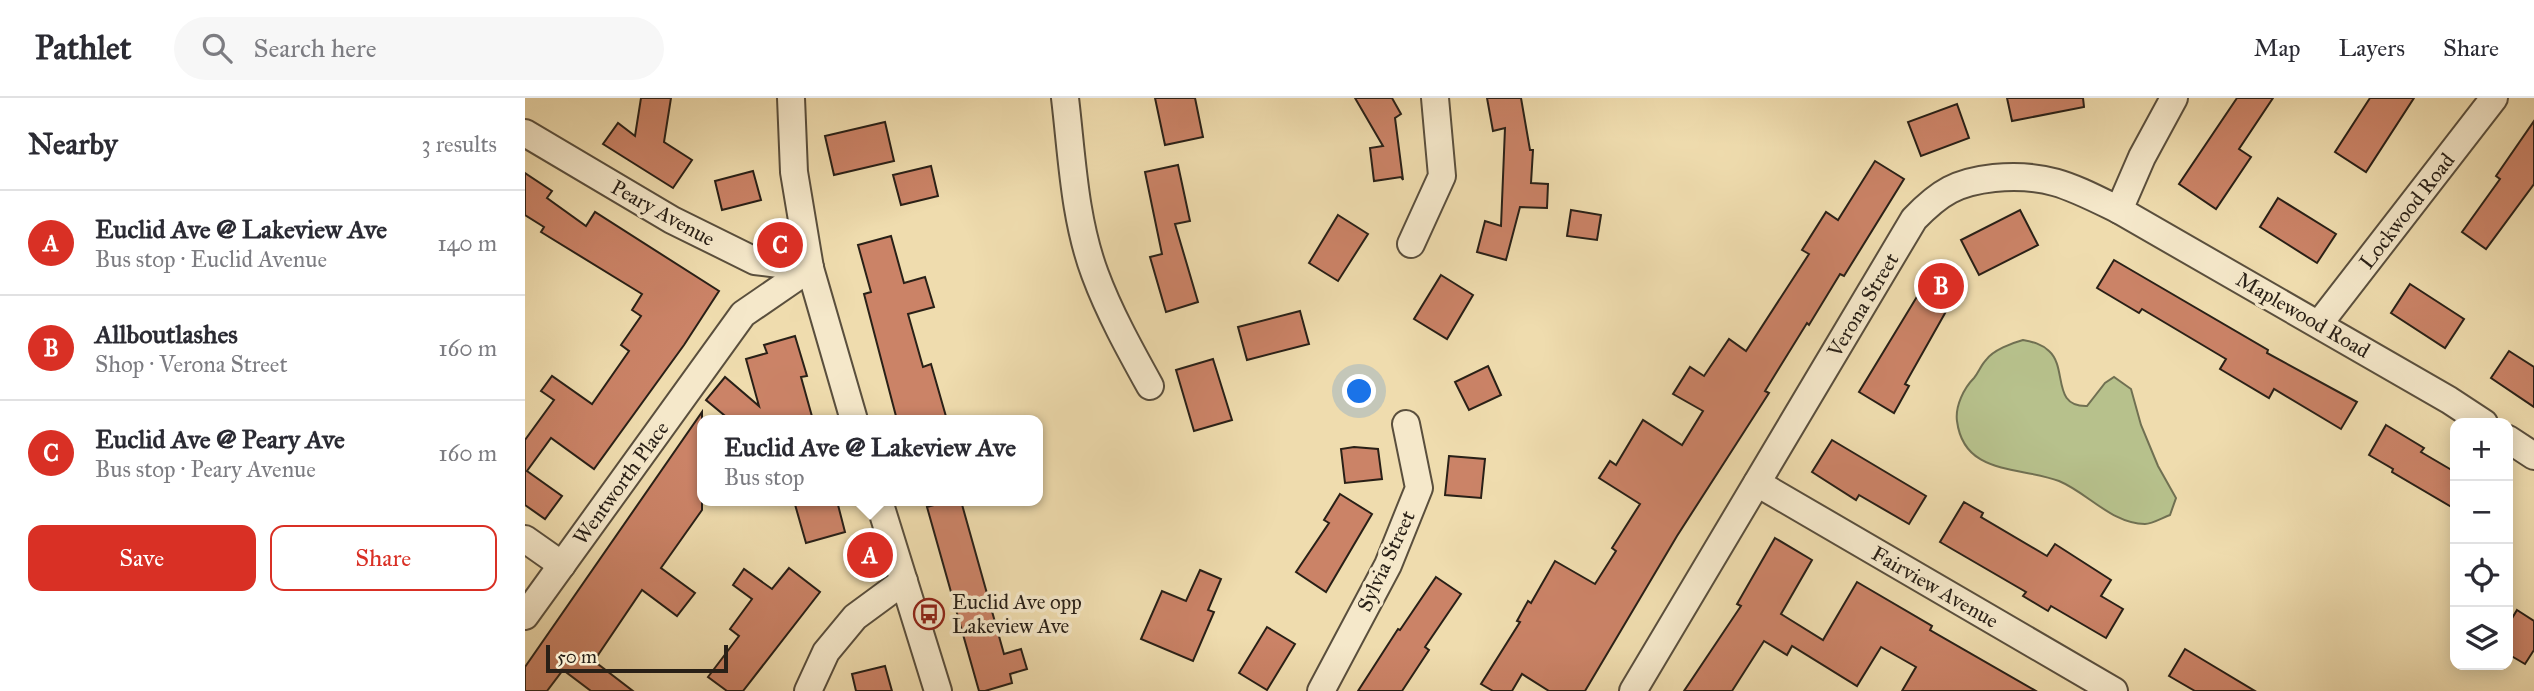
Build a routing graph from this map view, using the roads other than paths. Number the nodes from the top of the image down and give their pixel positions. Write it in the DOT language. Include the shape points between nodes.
graph roads {
  1 [pos="791,98"];
  2 [pos="1065,98"];
  3 [pos="1435,98"];
  4 [pos="2173,98"];
  5 [pos="2494,98"];
  6 [pos="525,133"];
  7 [pos="2119,210"];
  8 [pos="1411,244"];
  9 [pos="810,268"];
  10 [pos="2319,324"];
  11 [pos="1150,386"];
  12 [pos="854,415"];
  13 [pos="2476,418"];
  14 [pos="1406,424"];
  15 [pos="2513,442"];
  16 [pos="2534,456"];
  17 [pos="1758,483"];
  18 [pos="881,506"];
  19 [pos="525,539"];
  20 [pos="562,565"];
  21 [pos="904,581"];
  22 [pos="525,616"];
  23 [pos="808,691"];
  24 [pos="938,691"];
  25 [pos="1321,691"];
  26 [pos="1633,691"];
  27 [pos="2113,691"];
  1 -- 9 [label="street" via="794,172"];
  2 -- 11 [label="street" via="1078,211 1094,274"];
  3 -- 8 [label="street" via="1442,176"];
  4 -- 7 [label="street"];
  5 -- 10 [label="street, Lockwood Road"];
  6 -- 9 [label="street, Peary Avenue" via="671,220 754,261"];
  7 -- 10 [label="street, Maplewood Road"];
  7 -- 17 [label="street, Verona Street" via="2064,184 2018,175 1975,180 1933,199 1914,219"];
  9 -- 12 [label="street"];
  9 -- 20 [label="street, Wentworth Place" via="743,314"];
  10 -- 13 [label="street, Maplewood Road"];
  14 -- 25 [label="street, Sylvia Street" via="1419,488 1388,565"];
  15 -- 16 [label="street"];
  17 -- 26 [label="street, Verona Street"];
  17 -- 27 [label="street, Fairview Avenue"];
  18 -- 21 [label="street"];
  19 -- 20 [label="street"];
  20 -- 22 [label="street, Wentworth Place"];
  21 -- 23 [label="street" via="855,617 826,652"];
  21 -- 24 [label="street"];
}
